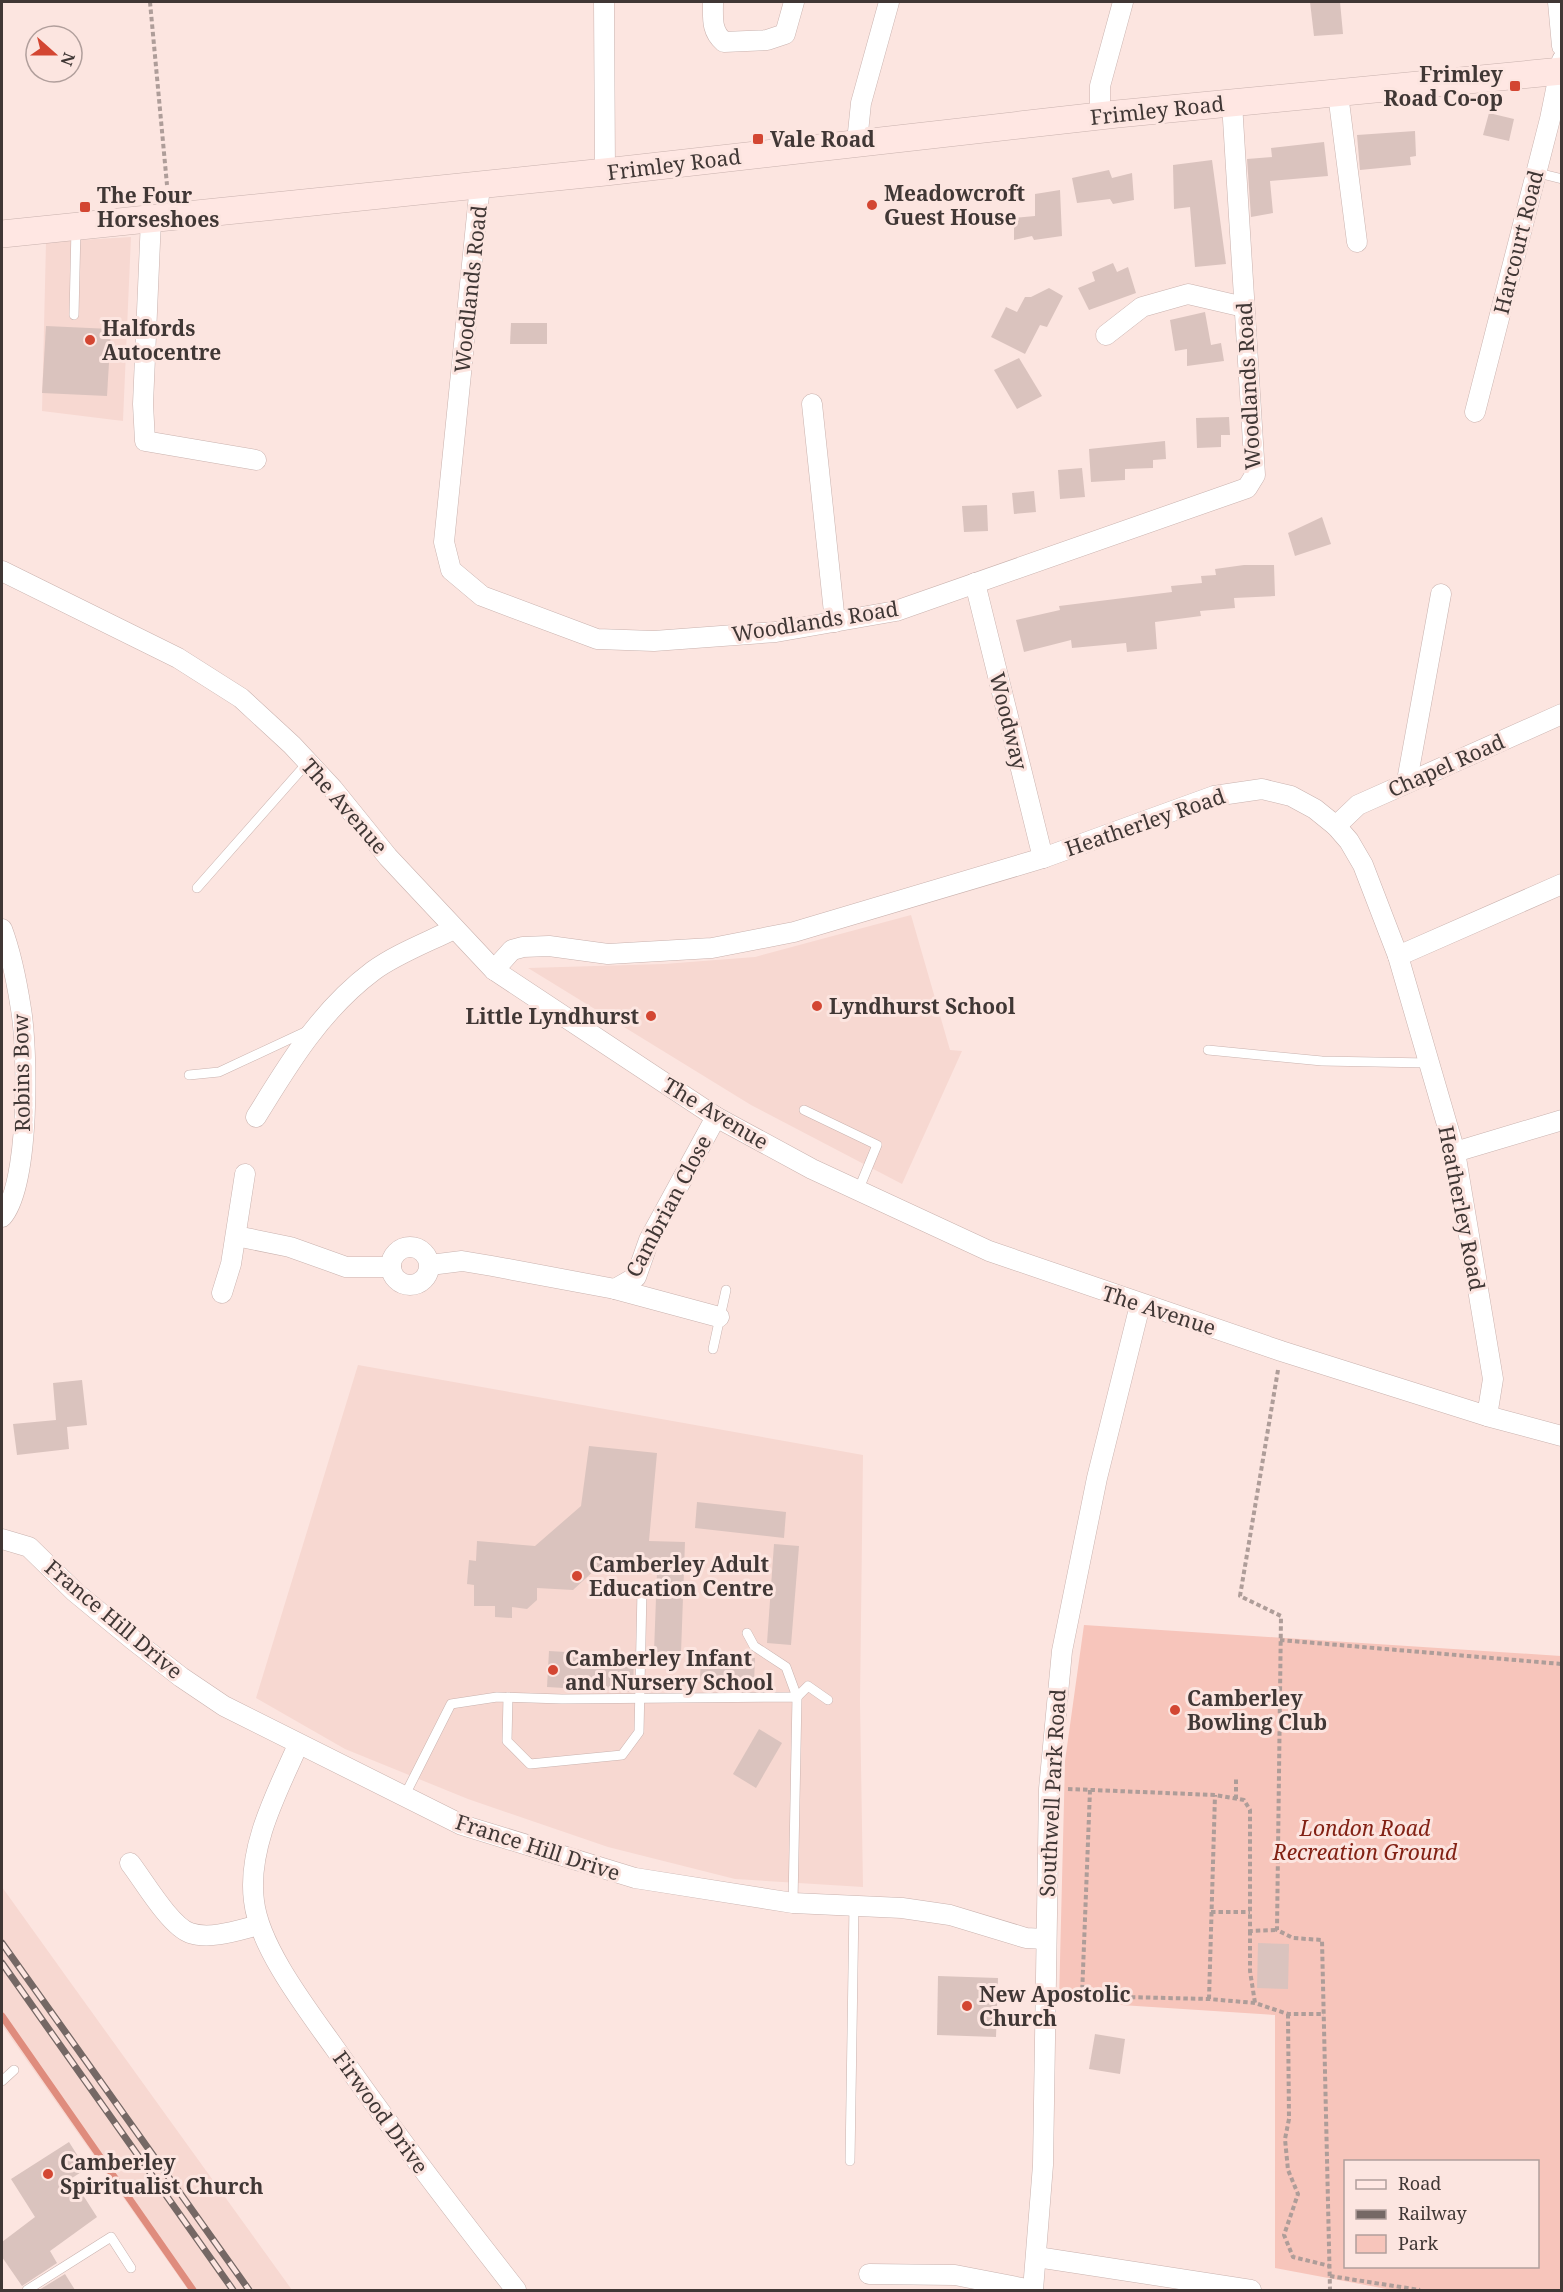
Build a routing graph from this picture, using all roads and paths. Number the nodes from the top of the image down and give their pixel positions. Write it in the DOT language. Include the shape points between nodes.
graph roads {
  1 [pos="150,2"];
  2 [pos="604,2"];
  3 [pos="714,2"];
  4 [pos="794,2"];
  5 [pos="889,2"];
  6 [pos="1123,2"];
  7 [pos="1558,2"];
  8 [pos="1561,62"];
  9 [pos="1338,94"];
  10 [pos="1232,103"];
  11 [pos="1100,116"];
  12 [pos="857,142"];
  13 [pos="605,172"];
  14 [pos="1534,172"];
  15 [pos="1562,179"];
  16 [pos="167,185"];
  17 [pos="480,185"];
  18 [pos="151,219"];
  19 [pos="76,226"];
  20 [pos="2,234"];
  21 [pos="1357,242"];
  22 [pos="1244,307"];
  23 [pos="74,315"];
  24 [pos="1106,334"];
  25 [pos="812,404"];
  26 [pos="1475,412"];
  27 [pos="256,460"];
  28 [pos="2,571"];
  29 [pos="975,583"];
  30 [pos="1441,594"];
  31 [pos="835,622"];
  32 [pos="1562,714"];
  33 [pos="308,762"];
  34 [pos="1407,781"];
  35 [pos="1336,826"];
  36 [pos="1043,858"];
  37 [pos="1562,884"];
  38 [pos="197,888"];
  39 [pos="2,928"];
  40 [pos="454,929"];
  41 [pos="1398,956"];
  42 [pos="494,969"];
  43 [pos="315,1027"];
  44 [pos="1208,1050"];
  45 [pos="1428,1063"];
  46 [pos="189,1075"];
  47 [pos="804,1110"];
  48 [pos="256,1117"];
  49 [pos="716,1117"];
  50 [pos="1562,1120"];
  51 [pos="1455,1152"];
  52 [pos="245,1174"];
  53 [pos="858,1191"];
  54 [pos="2,1217"];
  55 [pos="236,1236"];
  56 [pos="615,1289"];
  57 [pos="726,1290"];
  58 [pos="222,1293"];
  59 [pos="1140,1305"];
  60 [pos="719,1317"];
  61 [pos="713,1350"];
  62 [pos="1281,1351"];
  63 [pos="1487,1416"];
  64 [pos="1562,1436"];
  65 [pos="2,1539"];
  66 [pos="642,1590"];
  67 [pos="747,1633"];
  68 [pos="1280,1640"];
  69 [pos="1562,1664"];
  70 [pos="508,1697"];
  71 [pos="797,1697"];
  72 [pos="641,1698"];
  73 [pos="828,1700"];
  74 [pos="298,1745"];
  75 [pos="1236,1777"];
  76 [pos="1049,1789"];
  77 [pos="1090,1790"];
  78 [pos="405,1795"];
  79 [pos="1215,1796"];
  80 [pos="1236,1799"];
  81 [pos="130,1863"];
  82 [pos="793,1903"];
  83 [pos="854,1905"];
  84 [pos="1211,1912"];
  85 [pos="1250,1912"];
  86 [pos="259,1925"];
  87 [pos="1277,1930"];
  88 [pos="1250,1931"];
  89 [pos="1045,1939"];
  90 [pos="1209,1999"];
  91 [pos="1255,2003"];
  92 [pos="1288,2014"];
  93 [pos="1324,2014"];
  94 [pos="15,2070"];
  95 [pos="2,2081"];
  96 [pos="850,2161"];
  97 [pos="1037,2258"];
  98 [pos="1330,2266"];
  99 [pos="131,2268"];
  100 [pos="869,2274"];
  101 [pos="1330,2276"];
  102 [pos="27,2290"];
  103 [pos="516,2290"];
  104 [pos="1033,2290"];
  105 [pos="1251,2290"];
  106 [pos="1330,2290"];
  107 [pos="1420,2290"];
  1 -- 16 [label="path"];
  2 -- 13 [label="street"];
  3 -- 4 [label="street" via="712,20 716,35 724,42 767,40 785,34"];
  5 -- 12 [label="street" via="861,103"];
  6 -- 11 [label="street" via="1100,86"];
  7 -- 8 [label="street"];
  8 -- 9 [label="main road, Frimley Road"];
  8 -- 14 [label="street, Harcourt Road"];
  9 -- 10 [label="main road, Frimley Road"];
  9 -- 21 [label="street"];
  10 -- 11 [label="main road, Frimley Road"];
  10 -- 22 [label="street, Woodlands Road"];
  11 -- 12 [label="main road, Frimley Road"];
  12 -- 13 [label="main road, Frimley Road"];
  13 -- 17 [label="main road, Frimley Road"];
  14 -- 15 [label="lane"];
  14 -- 26 [label="street, Harcourt Road"];
  17 -- 18 [label="main road, Frimley Road"];
  17 -- 31 [label="street, Woodlands Road" via="444,542 451,570 482,596 597,639 666,640 776,632"];
  18 -- 19 [label="main road, Frimley Road"];
  18 -- 27 [label="street" via="145,441"];
  19 -- 20 [label="main road, Frimley Road"];
  19 -- 23 [label="lane"];
  22 -- 24 [label="street" via="1188,294 1142,308"];
  22 -- 29 [label="street, Woodlands Road" via="1255,475 1252,484"];
  25 -- 31 [label="street"];
  28 -- 33 [label="street, The Avenue" via="178,658 241,698"];
  29 -- 31 [label="street, Woodlands Road" via="896,611"];
  29 -- 36 [label="street, Woodway"];
  30 -- 34 [label="street"];
  32 -- 34 [label="street, Chapel Road"];
  33 -- 38 [label="lane"];
  33 -- 40 [label="street, The Avenue"];
  34 -- 35 [label="street, Chapel Road" via="1358,805"];
  35 -- 36 [label="street, Heatherley Road" via="1291,796 1244,789 1185,805"];
  35 -- 41 [label="street, Heatherley Road" via="1363,865"];
  36 -- 42 [label="street, Heatherley Road" via="794,932 712,948 608,954 549,946 523,947 504,956"];
  37 -- 41 [label="street"];
  39 -- 54 [label="street, Robins Bow" via="21,1010 25,1079 20,1161 15,1188"];
  40 -- 42 [label="street, The Avenue"];
  40 -- 43 [label="street" via="374,970 332,1006"];
  41 -- 45 [label="street, Heatherley Road"];
  42 -- 49 [label="street, The Avenue"];
  43 -- 46 [label="lane" via="219,1072"];
  43 -- 48 [label="street"];
  44 -- 45 [label="lane" via="1322,1061"];
  45 -- 51 [label="street, Heatherley Road"];
  47 -- 53 [label="lane" via="877,1145"];
  49 -- 53 [label="street, The Avenue"];
  49 -- 56 [label="street, Cambrian Close" via="649,1240 636,1277"];
  50 -- 51 [label="street"];
  51 -- 63 [label="street, Heatherley Road" via="1493,1379"];
  52 -- 55 [label="street"];
  53 -- 59 [label="street, The Avenue" via="989,1251"];
  55 -- 56 [label="street, Cambrian Close" via="290,1247 346,1267 391,1267 399,1250 414,1247 425,1253 430,1265 462,1261"];
  55 -- 58 [label="street"];
  56 -- 60 [label="street, Cambrian Close"];
  57 -- 60 [label="lane"];
  59 -- 62 [label="street, The Avenue"];
  59 -- 76 [label="street, Southwell Park Road" via="1096,1478 1067,1615"];
  60 -- 61 [label="lane"];
  62 -- 63 [label="street, The Avenue"];
  62 -- 68 [label="path" via="1240,1596 1281,1616"];
  63 -- 64 [label="street, The Avenue"];
  65 -- 74 [label="street, France Hill Drive" via="29,1546 75,1592 181,1677 224,1706"];
  66 -- 72 [label="lane"];
  67 -- 71 [label="lane" via="754,1646 786,1667"];
  68 -- 69 [label="path"];
  68 -- 87 [label="path"];
  70 -- 72 [label="lane"];
  70 -- 72 [label="lane" via="507,1741 530,1764 622,1755 639,1732"];
  70 -- 78 [label="lane" via="451,1704"];
  71 -- 72 [label="lane"];
  71 -- 73 [label="lane" via="808,1686"];
  71 -- 82 [label="lane"];
  74 -- 78 [label="street, France Hill Drive"];
  74 -- 86 [label="street, Firwood Drive" via="260,1843 254,1874"];
  75 -- 80 [label="path"];
  76 -- 77 [label="path"];
  76 -- 89 [label="street, Southwell Park Road"];
  77 -- 79 [label="path"];
  77 -- 90 [label="path" via="1082,1996"];
  78 -- 82 [label="street, France Hill Drive" via="462,1825 635,1878"];
  79 -- 80 [label="path"];
  79 -- 84 [label="path"];
  80 -- 85 [label="path" via="1244,1800 1250,1810"];
  81 -- 86 [label="street" via="169,1915 190,1933 216,1934"];
  82 -- 83 [label="street, France Hill Drive"];
  83 -- 89 [label="street, France Hill Drive" via="950,1915 1026,1938"];
  83 -- 96 [label="lane"];
  84 -- 85 [label="path"];
  84 -- 90 [label="path"];
  85 -- 88 [label="path"];
  86 -- 103 [label="street, Firwood Drive" via="302,2002 371,2100"];
  87 -- 88 [label="path"];
  87 -- 93 [label="path" via="1293,1938 1322,1940"];
  88 -- 91 [label="path"];
  89 -- 97 [label="street, Southwell Park Road" via="1043,2165"];
  90 -- 91 [label="path"];
  91 -- 92 [label="path"];
  92 -- 93 [label="path"];
  92 -- 98 [label="path" via="1289,2119 1285,2139 1288,2170 1298,2194 1284,2235 1293,2257"];
  93 -- 98 [label="path"];
  94 -- 95 [label="lane"];
  97 -- 104 [label="street, Southwell Park Road"];
  97 -- 105 [label="street"];
  98 -- 101 [label="path"];
  99 -- 102 [label="lane" via="111,2237"];
  100 -- 104 [label="street" via="955,2275"];
  101 -- 106 [label="path"];
  101 -- 107 [label="path"];
}
